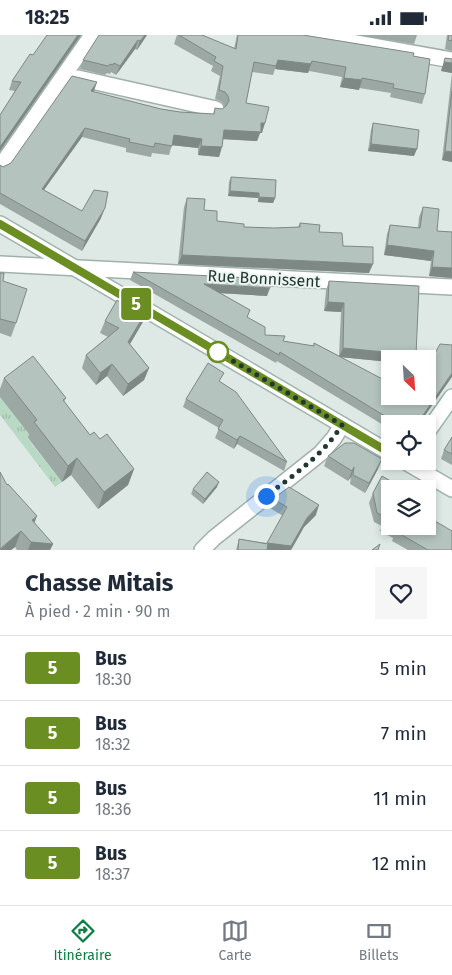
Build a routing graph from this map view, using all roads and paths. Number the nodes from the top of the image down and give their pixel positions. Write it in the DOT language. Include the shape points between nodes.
graph roads {
  1 [pos="92,35"];
  2 [pos="300,35"];
  3 [pos="452,60"];
  4 [pos="64,75"];
  5 [pos="216,109"];
  6 [pos="0,167"];
  7 [pos="0,224"];
  8 [pos="0,264"];
  9 [pos="76,269"];
  10 [pos="452,287"];
  11 [pos="452,397"];
  12 [pos="436,420"];
  13 [pos="342,425"];
  14 [pos="381,448"];
  15 [pos="420,470"];
  16 [pos="452,489"];
  17 [pos="202,550"];
  1 -- 4 [label="street"];
  2 -- 3 [label="street"];
  4 -- 5 [label="street"];
  4 -- 6 [label="street"];
  7 -- 9 [label="street"];
  8 -- 9 [label="street, Rue Bonnissent"];
  9 -- 10 [label="street, Rue Bonnissent"];
  9 -- 13 [label="street"];
  11 -- 12 [label="street"];
  13 -- 14 [label="street"];
  13 -- 17 [label="street" via="321,453"];
  15 -- 16 [label="street"];
}
